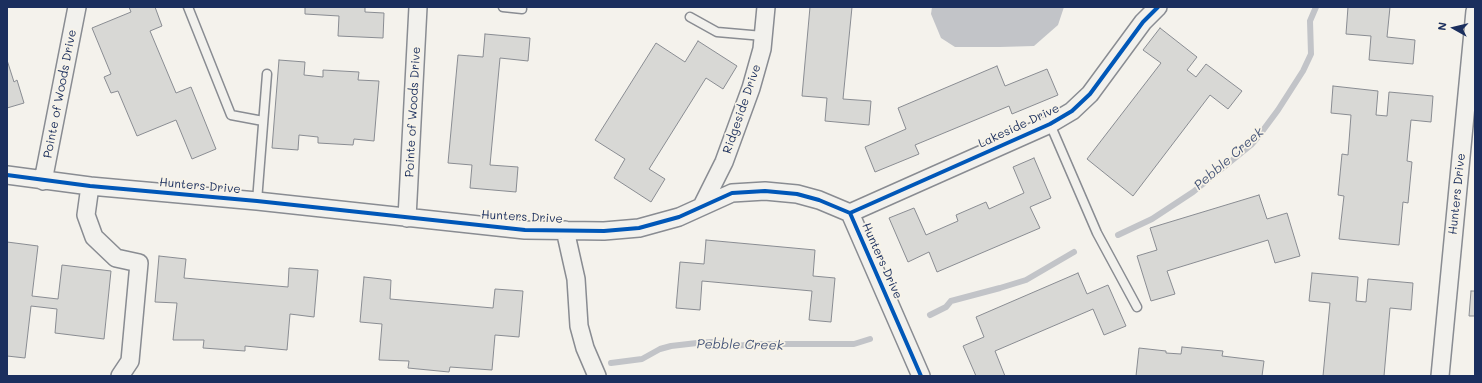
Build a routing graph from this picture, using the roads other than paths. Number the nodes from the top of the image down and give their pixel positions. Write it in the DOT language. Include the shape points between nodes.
graph roads {
  1 [pos="77,7"];
  2 [pos="188,7"];
  3 [pos="418,7"];
  4 [pos="503,7"];
  5 [pos="766,7"];
  6 [pos="1158,7"];
  7 [pos="522,9"];
  8 [pos="1475,11"];
  9 [pos="690,17"];
  10 [pos="763,36"];
  11 [pos="268,74"];
  12 [pos="263,121"];
  13 [pos="1050,124"];
  14 [pos="7,175"];
  15 [pos="43,180"];
  16 [pos="90,186"];
  17 [pos="257,200"];
  18 [pos="702,206"];
  19 [pos="850,213"];
  20 [pos="407,218"];
  21 [pos="565,230"];
  22 [pos="1137,307"];
  23 [pos="120,376"];
  24 [pos="598,376"];
  25 [pos="922,376"];
  26 [pos="1440,376"];
  1 -- 15 [label="street, Pointe of Woods Drive"];
  2 -- 12 [label="lane" via="231,115"];
  3 -- 20 [label="street, Pointe of Woods Drive"];
  4 -- 7 [label="lane"];
  5 -- 10 [label="street, Ridgeside Drive"];
  6 -- 13 [label="street, Lakeside Drive" via="1143,22 1090,94 1072,112"];
  8 -- 26 [label="street, Hunters Drive"];
  9 -- 10 [label="lane" via="717,32"];
  10 -- 18 [label="street, Ridgeside Drive" via="748,96 724,162"];
  11 -- 12 [label="lane"];
  12 -- 17 [label="lane"];
  13 -- 19 [label="street, Lakeside Drive"];
  13 -- 22 [label="lane" via="1097,232"];
  14 -- 15 [label="street, Hunters Drive"];
  15 -- 16 [label="street, Hunters Drive"];
  16 -- 17 [label="street, Hunters Drive"];
  16 -- 23 [label="street" via="86,215 94,237 116,258 139,263 130,361"];
  17 -- 20 [label="street, Hunters Drive"];
  18 -- 19 [label="street, Hunters Drive" via="732,193 765,191 797,194"];
  18 -- 21 [label="street, Hunters Drive" via="679,217 639,228 604,231"];
  19 -- 25 [label="street, Hunters Drive"];
  20 -- 21 [label="street, Hunters Drive" via="525,230"];
  21 -- 24 [label="street" via="576,279 579,326 585,348"];
}
